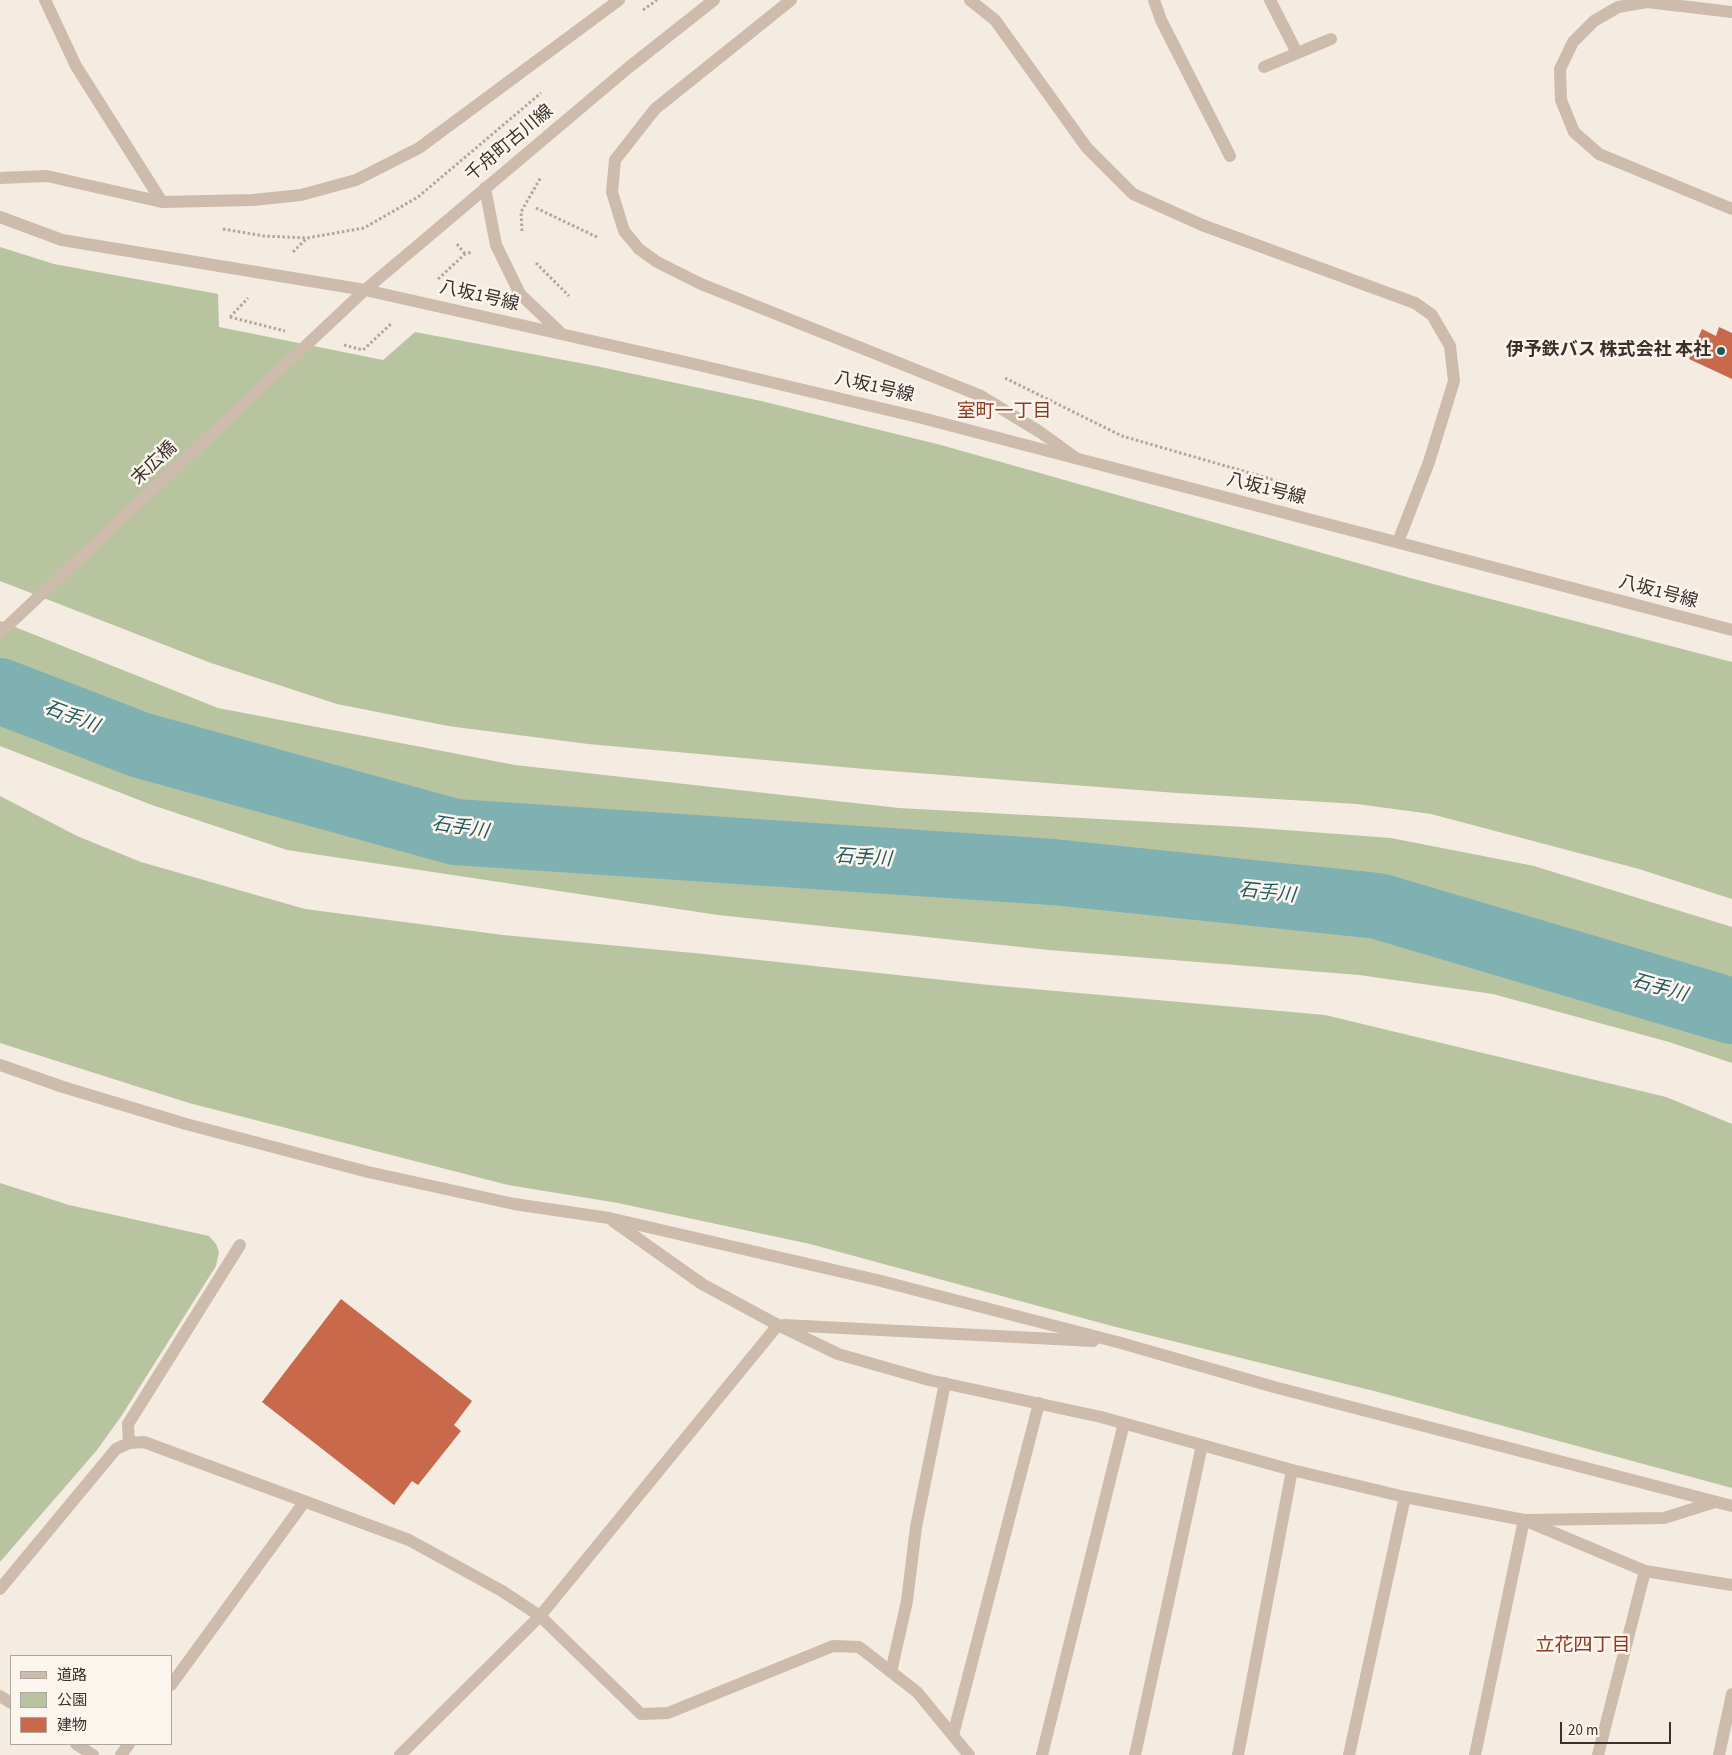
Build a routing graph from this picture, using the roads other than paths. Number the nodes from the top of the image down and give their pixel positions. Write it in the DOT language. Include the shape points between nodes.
graph roads {
  1 [pos="45,0"];
  2 [pos="619,0"];
  3 [pos="714,0"];
  4 [pos="791,0"];
  5 [pos="970,0"];
  6 [pos="1154,0"];
  7 [pos="1270,0"];
  8 [pos="1732,12"];
  9 [pos="1331,39"];
  10 [pos="1297,53"];
  11 [pos="1264,67"];
  12 [pos="1230,156"];
  13 [pos="0,178"];
  14 [pos="485,188"];
  15 [pos="162,202"];
  16 [pos="1732,209"];
  17 [pos="0,217"];
  18 [pos="365,290"];
  19 [pos="333,319"];
  20 [pos="562,334"];
  21 [pos="1079,460"];
  22 [pos="1398,542"];
  23 [pos="1732,630"];
  24 [pos="0,633"];
  25 [pos="0,1065"];
  26 [pos="610,1218"];
  27 [pos="240,1245"];
  28 [pos="778,1325"];
  29 [pos="1121,1342"];
  30 [pos="945,1383"];
  31 [pos="1039,1403"];
  32 [pos="1124,1423"];
  33 [pos="128,1442"];
  34 [pos="1202,1445"];
  35 [pos="1292,1470"];
  36 [pos="1405,1497"];
  37 [pos="305,1501"];
  38 [pos="1715,1502"];
  39 [pos="1732,1506"];
  40 [pos="1524,1520"];
  41 [pos="1645,1571"];
  42 [pos="1732,1585"];
  43 [pos="0,1589"];
  44 [pos="540,1616"];
  45 [pos="891,1672"];
  46 [pos="172,1684"];
  47 [pos="1732,1694"];
  48 [pos="953,1735"];
  49 [pos="77,1745"];
  50 [pos="88,1754"];
  51 [pos="400,1755"];
  52 [pos="969,1755"];
  53 [pos="1042,1755"];
  54 [pos="1134,1755"];
  55 [pos="1238,1755"];
  56 [pos="1349,1755"];
  57 [pos="1475,1755"];
  58 [pos="1598,1755"];
  59 [pos="1719,1755"];
  1 -- 15 [label="street" via="76,66"];
  2 -- 15 [label="street" via="419,148 356,180 301,196"];
  3 -- 14 [label="street, 千舟町古川線"];
  4 -- 21 [label="street" via="655,109 615,160 612,192 624,232 657,262 701,284 979,395"];
  5 -- 22 [label="street" via="995,20 1087,148 1133,194 1202,225 1415,303 1432,315 1450,346 1454,381 1429,462"];
  6 -- 12 [label="street"];
  7 -- 10 [label="street"];
  8 -- 16 [label="street" via="1647,2 1618,7 1594,21 1573,42 1560,69 1561,100 1574,132 1599,154"];
  9 -- 10 [label="street"];
  10 -- 11 [label="street"];
  13 -- 15 [label="street" via="47,176"];
  14 -- 18 [label="street, 千舟町古川線"];
  14 -- 20 [label="street" via="496,245 520,294"];
  17 -- 18 [label="street, 八坂1号線" via="62,240"];
  18 -- 19 [label="street, 千舟町古川線"];
  18 -- 20 [label="street, 八坂1号線"];
  19 -- 24 [label="street, 末広橋"];
  20 -- 21 [label="street, 八坂1号線" via="912,416"];
  21 -- 22 [label="street, 八坂1号線"];
  22 -- 23 [label="street, 八坂1号線"];
  25 -- 26 [label="street" via="186,1124 368,1172 514,1204"];
  26 -- 28 [label="street" via="702,1284"];
  26 -- 29 [label="street" via="877,1280"];
  27 -- 33 [label="street" via="128,1424"];
  28 -- 29 [label="street"];
  28 -- 30 [label="street" via="838,1354"];
  28 -- 44 [label="street"];
  29 -- 38 [label="street" via="1274,1387"];
  30 -- 31 [label="street"];
  30 -- 45 [label="street" via="916,1527 907,1601"];
  31 -- 32 [label="street"];
  31 -- 48 [label="street"];
  32 -- 34 [label="street"];
  32 -- 53 [label="street"];
  33 -- 37 [label="street" via="144,1442"];
  33 -- 43 [label="street" via="116,1448 104,1461"];
  34 -- 35 [label="street"];
  34 -- 54 [label="street"];
  35 -- 36 [label="street"];
  35 -- 55 [label="street"];
  36 -- 40 [label="street"];
  36 -- 56 [label="street"];
  37 -- 44 [label="street" via="410,1540"];
  37 -- 46 [label="street"];
  38 -- 39 [label="street"];
  38 -- 40 [label="street" via="1664,1518"];
  40 -- 41 [label="street"];
  40 -- 57 [label="street"];
  41 -- 42 [label="street"];
  41 -- 58 [label="street"];
  44 -- 45 [label="street" via="641,1714 668,1713 833,1646 859,1647"];
  44 -- 51 [label="street"];
  45 -- 48 [label="street" via="917,1692"];
  47 -- 59 [label="street"];
  48 -- 52 [label="street"];
  49 -- 50 [label="street"];
}
